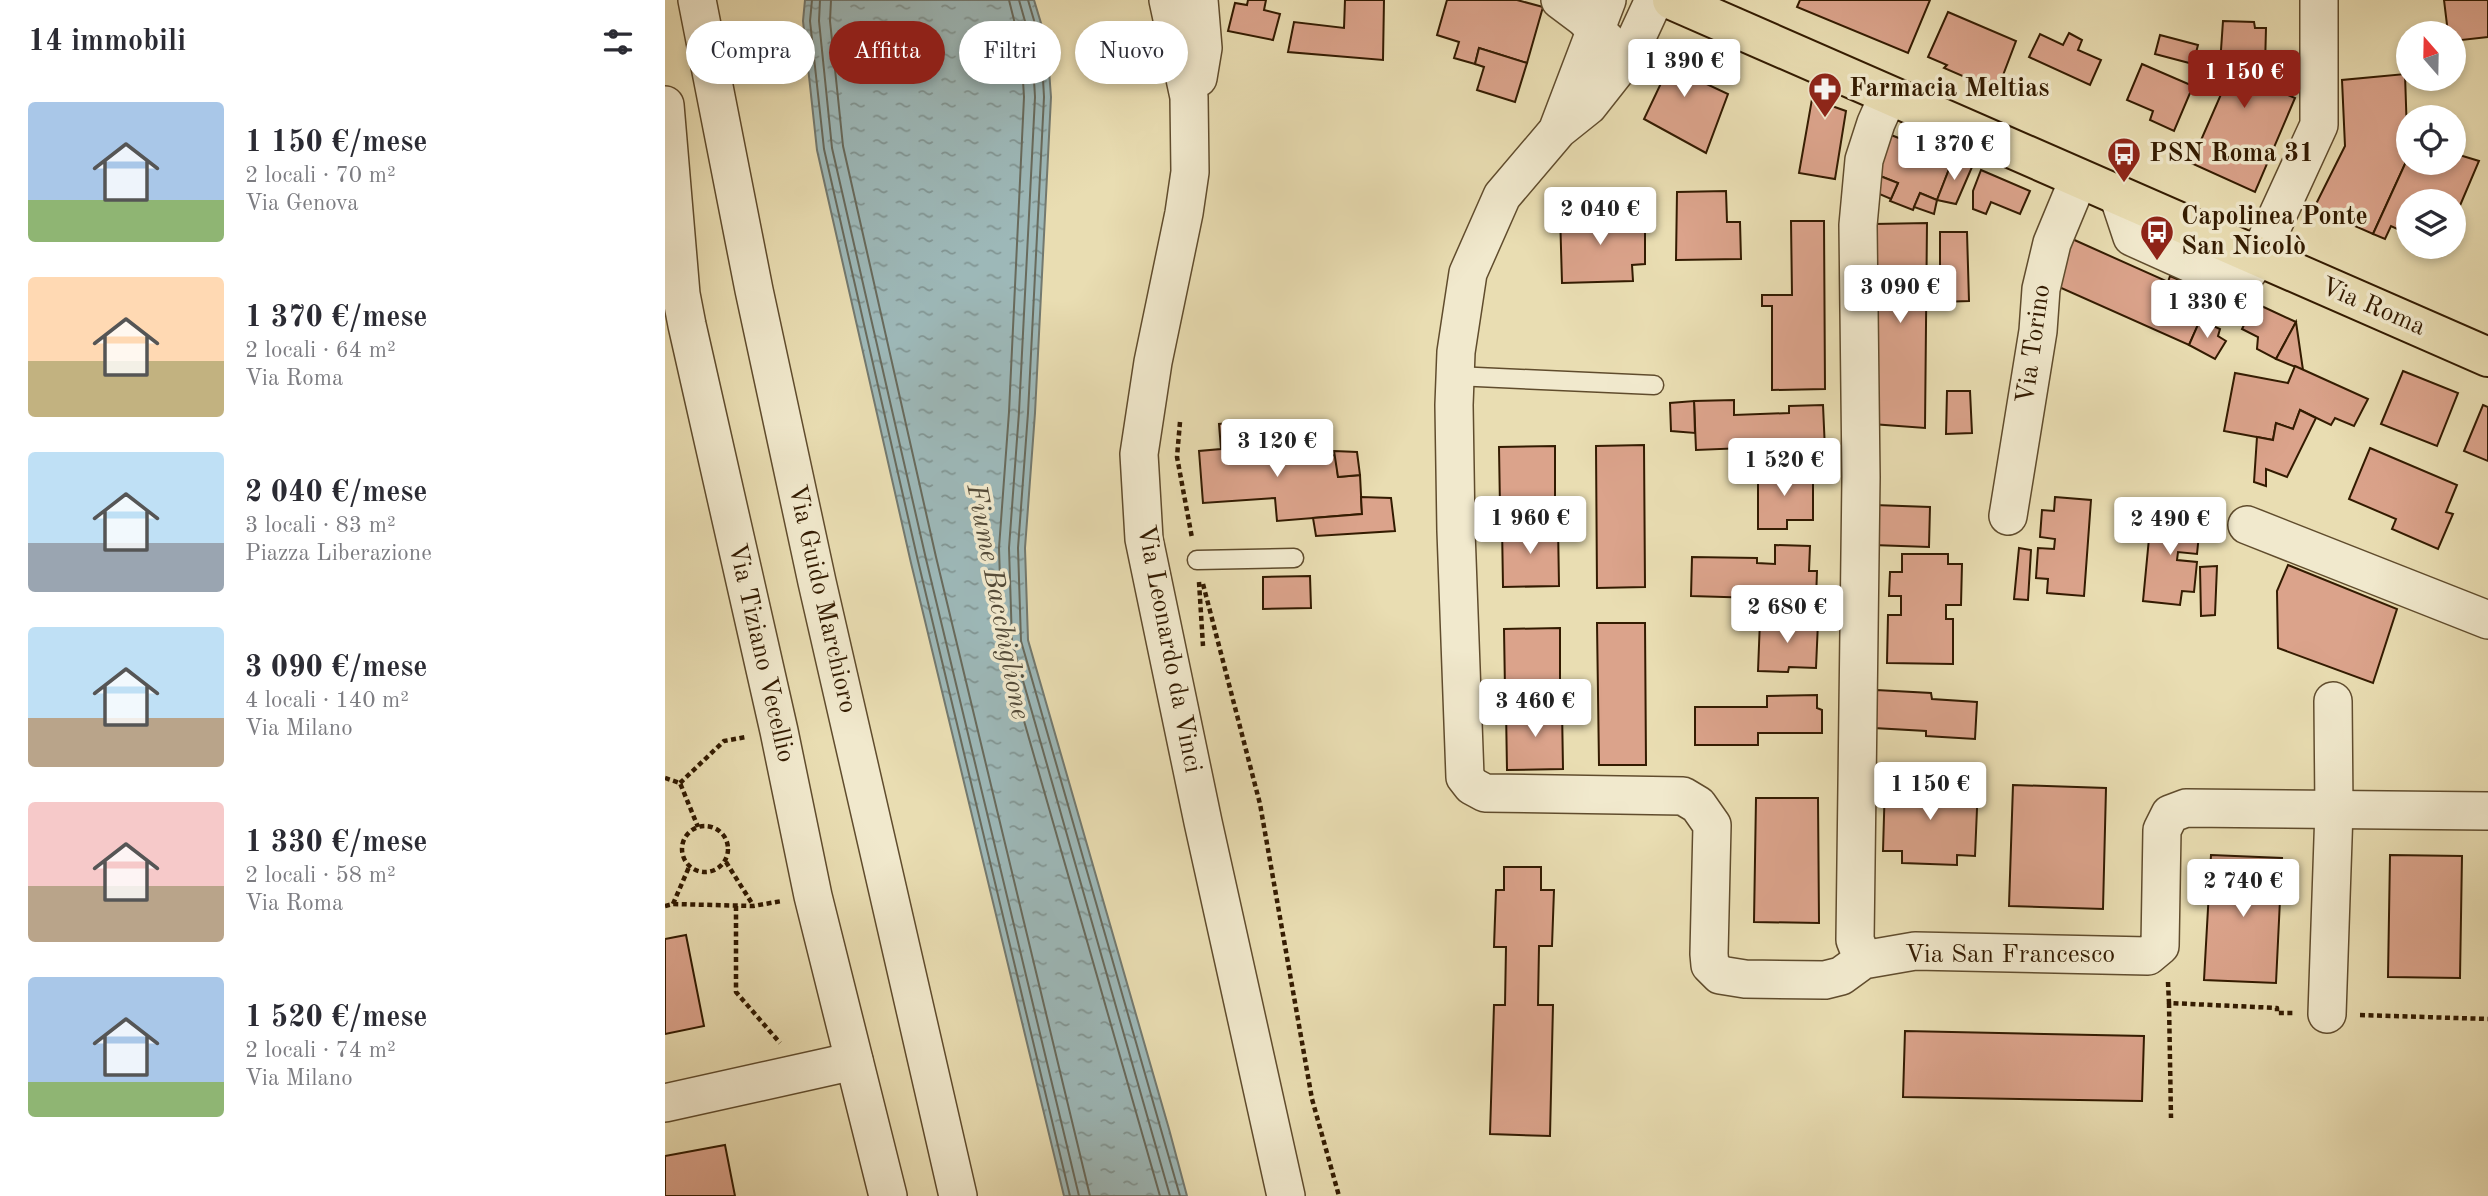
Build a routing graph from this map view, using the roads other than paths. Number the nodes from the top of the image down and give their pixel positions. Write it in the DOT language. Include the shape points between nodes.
graph roads {
  1 [pos="697,0"];
  2 [pos="1168,0"];
  3 [pos="1199,0"];
  4 [pos="1560,0"];
  5 [pos="1654,0"];
  6 [pos="1672,0"];
  7 [pos="2319,0"];
  8 [pos="1601,15"];
  9 [pos="1629,54"];
  10 [pos="1888,96"];
  11 [pos="1189,97"];
  12 [pos="665,106"];
  13 [pos="1558,130"];
  14 [pos="2079,178"];
  15 [pos="2258,258"];
  16 [pos="673,296"];
  17 [pos="2488,357"];
  18 [pos="1455,376"];
  19 [pos="1654,385"];
  20 [pos="2008,516"];
  21 [pos="2247,525"];
  22 [pos="1294,558"];
  23 [pos="1196,560"];
  24 [pos="2488,620"];
  25 [pos="2333,701"];
  26 [pos="2334,810"];
  27 [pos="2488,811"];
  28 [pos="1863,960"];
  29 [pos="2327,1014"];
  30 [pos="854,1061"];
  31 [pos="665,1103"];
  32 [pos="888,1196"];
  33 [pos="958,1196"];
  34 [pos="1286,1196"];
  1 -- 33 [label="street, Via Guido Marchioro" via="780,410"];
  2 -- 11 [label="street, Via Leonardo da Vinci"];
  3 -- 11 [label="street, Via Leonardo da Vinci" via="1203,48 1197,86"];
  4 -- 8 [label="street" via="1584,18"];
  5 -- 9 [label="street"];
  6 -- 10 [label="main road, Via Roma"];
  7 -- 15 [label="street" via="2319,125"];
  8 -- 9 [label="street" via="1605,41"];
  8 -- 13 [label="street"];
  9 -- 13 [label="street" via="1588,106"];
  10 -- 14 [label="main road, Via Roma"];
  10 -- 28 [label="street" via="1864,160 1858,225 1861,477 1855,940"];
  11 -- 34 [label="street, Via Leonardo da Vinci" via="1190,172 1139,454 1145,539"];
  12 -- 16 [label="street, Via Tiziano Vecellio"];
  13 -- 18 [label="street" via="1502,196 1468,274"];
  14 -- 15 [label="main road, Via Roma"];
  14 -- 20 [label="street, Via Torino" via="2052,243 2041,289"];
  15 -- 17 [label="main road, Via Roma"];
  16 -- 30 [label="street, Via Tiziano Vecellio"];
  18 -- 19 [label="lane"];
  18 -- 28 [label="street, Via San Francesco" via="1465,777 1485,793 1683,796 1698,805 1712,825 1709,954 1710,965 1720,975 1825,980 1841,976"];
  21 -- 24 [label="street"];
  22 -- 23 [label="lane"];
  25 -- 26 [label="street"];
  26 -- 27 [label="street, Via San Francesco"];
  26 -- 28 [label="street, Via San Francesco" via="2186,808 2170,814 2162,830 2160,946 2148,956 1915,951"];
  26 -- 29 [label="street"];
  30 -- 31 [label="street"];
  30 -- 32 [label="street, Via Tiziano Vecellio"];
}
